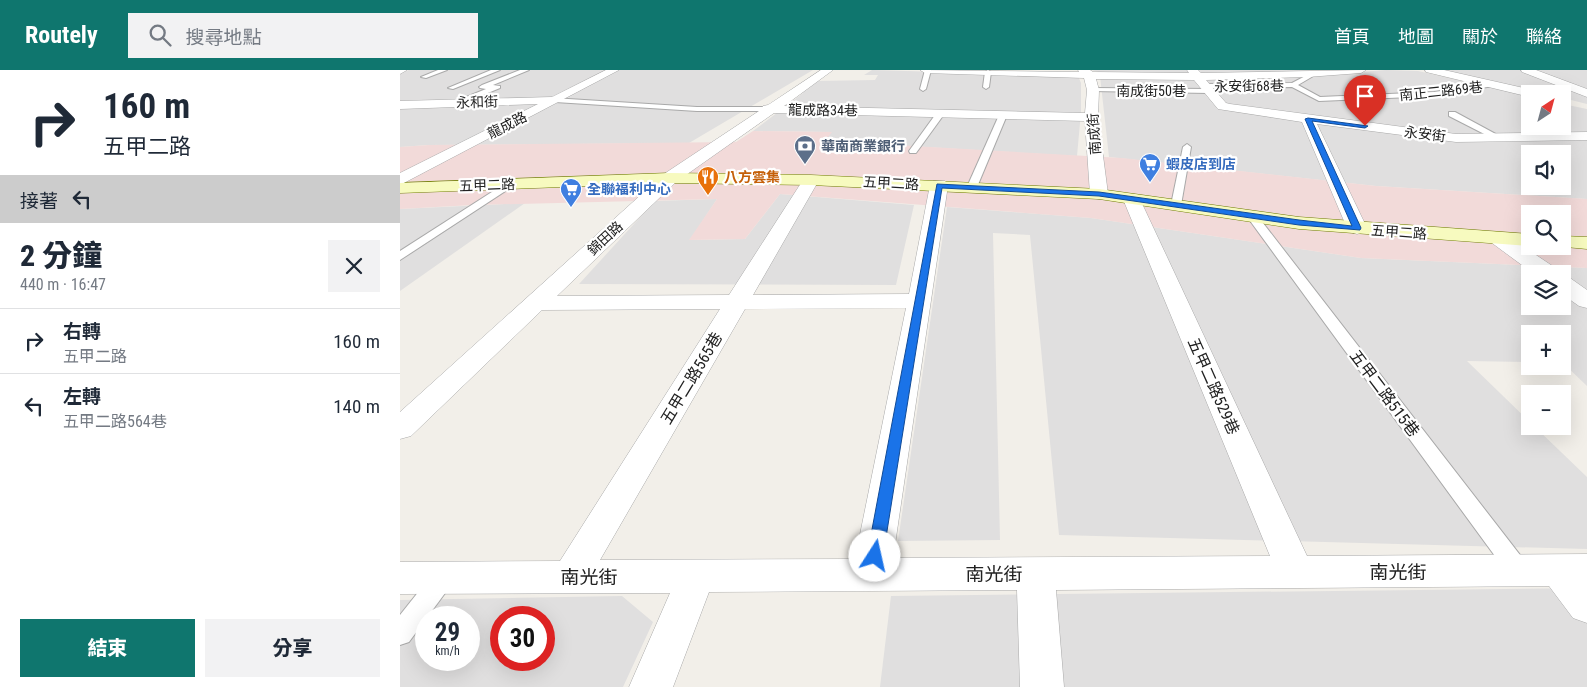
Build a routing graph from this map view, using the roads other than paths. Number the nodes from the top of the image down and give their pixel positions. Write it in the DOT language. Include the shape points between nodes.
graph roads {
  1 [pos="444,70"];
  2 [pos="497,70"];
  3 [pos="526,70"];
  4 [pos="614,70"];
  5 [pos="828,70"];
  6 [pos="926,70"];
  7 [pos="1361,70"];
  8 [pos="1430,70"];
  9 [pos="1526,70"];
  10 [pos="988,71"];
  11 [pos="1345,71"];
  12 [pos="1086,72"];
  13 [pos="1314,74"];
  14 [pos="424,77"];
  15 [pos="1201,81"];
  16 [pos="1294,85"];
  17 [pos="1496,85"];
  18 [pos="986,87"];
  19 [pos="451,88"];
  20 [pos="923,89"];
  21 [pos="1093,90"];
  22 [pos="1521,91"];
  23 [pos="1587,93"];
  24 [pos="555,100"];
  25 [pos="1587,101"];
  26 [pos="458,102"];
  27 [pos="439,103"];
  28 [pos="1573,103"];
  29 [pos="400,105"];
  30 [pos="768,109"];
  31 [pos="942,113"];
  32 [pos="1452,114"];
  33 [pos="1003,115"];
  34 [pos="416,116"];
  35 [pos="1091,117"];
  36 [pos="1308,119"];
  37 [pos="1587,136"];
  38 [pos="1500,138"];
  39 [pos="1187,147"];
  40 [pos="913,151"];
  41 [pos="670,178"];
  42 [pos="400,180"];
  43 [pos="811,180"];
  44 [pos="508,184"];
  45 [pos="939,186"];
  46 [pos="972,187"];
  47 [pos="400,188"];
  48 [pos="1099,194"];
  49 [pos="1132,199"];
  50 [pos="1176,205"];
  51 [pos="1252,216"];
  52 [pos="1357,228"];
  53 [pos="1499,239"];
  54 [pos="1521,240"];
  55 [pos="1571,242"];
  56 [pos="1587,243"];
  57 [pos="400,256"];
  58 [pos="1536,265"];
  59 [pos="1571,289"];
  60 [pos="919,300"];
  61 [pos="1587,301"];
  62 [pos="738,302"];
  63 [pos="536,303"];
  64 [pos="400,430"];
  65 [pos="1573,570"];
  66 [pos="1519,571"];
  67 [pos="1296,572"];
  68 [pos="1036,574"];
  69 [pos="872,575"];
  70 [pos="696,576"];
  71 [pos="570,577"];
  72 [pos="400,578"];
  73 [pos="443,578"];
  74 [pos="1587,605"];
  75 [pos="400,634"];
  76 [pos="651,687"];
  77 [pos="1042,687"];
  1 -- 14 [label="lane"];
  2 -- 19 [label="lane"];
  3 -- 26 [label="lane" via="482,87 498,87"];
  4 -- 24 [label="street, 龍成路"];
  5 -- 30 [label="street, 錦田路"];
  6 -- 10 [label="street"];
  6 -- 20 [label="lane"];
  7 -- 11 [label="street"];
  8 -- 17 [label="street"];
  9 -- 23 [label="street"];
  10 -- 12 [label="street"];
  10 -- 18 [label="lane"];
  11 -- 13 [label="street"];
  12 -- 15 [label="street"];
  12 -- 21 [label="street, 南成街"];
  13 -- 15 [label="street"];
  13 -- 16 [label="lane"];
  15 -- 16 [label="lane, 永安街68巷"];
  15 -- 21 [label="lane, 南成街50巷"];
  15 -- 36 [label="street, 永安街" via="1224,107"];
  16 -- 17 [label="lane, 南正二路69巷" via="1319,99 1434,94"];
  17 -- 22 [label="street"];
  21 -- 35 [label="street, 南成街"];
  24 -- 26 [label="street, 永和街"];
  24 -- 30 [label="lane, 龍成路34巷" via="697,110"];
  24 -- 42 [label="street, 龍成路"];
  25 -- 28 [label="street"];
  26 -- 27 [label="street, 永和街"];
  27 -- 29 [label="street, 永和街"];
  27 -- 34 [label="street"];
  30 -- 31 [label="street, 龍成路34巷"];
  30 -- 41 [label="street, 錦田路"];
  31 -- 33 [label="street, 龍成路34巷"];
  31 -- 40 [label="lane"];
  32 -- 38 [label="lane"];
  33 -- 35 [label="street, 龍成路34巷"];
  33 -- 46 [label="lane"];
  35 -- 48 [label="street, 南成街"];
  36 -- 38 [label="street, 永安街" via="1456,138"];
  36 -- 52 [label="street"];
  37 -- 38 [label="street, 永安街"];
  39 -- 50 [label="lane"];
  41 -- 43 [label="main road, 五甲二路"];
  41 -- 44 [label="main road, 五甲二路"];
  41 -- 63 [label="street, 錦田路"];
  43 -- 45 [label="main road, 五甲二路"];
  43 -- 62 [label="street, 五甲二路565巷"];
  44 -- 47 [label="main road, 五甲二路"];
  44 -- 57 [label="lane"];
  45 -- 46 [label="main road, 五甲二路"];
  45 -- 60 [label="street"];
  46 -- 48 [label="main road, 五甲二路"];
  48 -- 49 [label="main road, 五甲二路"];
  49 -- 50 [label="main road, 五甲二路"];
  49 -- 67 [label="street, 五甲二路529巷"];
  50 -- 51 [label="main road, 五甲二路"];
  51 -- 52 [label="main road, 五甲二路"];
  51 -- 66 [label="lane, 五甲二路515巷"];
  52 -- 53 [label="main road, 五甲二路"];
  53 -- 54 [label="main road, 五甲二路"];
  53 -- 58 [label="street"];
  55 -- 56 [label="main road"];
  59 -- 61 [label="street"];
  60 -- 62 [label="street"];
  60 -- 69 [label="street"];
  62 -- 63 [label="street"];
  62 -- 71 [label="street, 五甲二路565巷"];
  63 -- 64 [label="street, 錦田路"];
  65 -- 66 [label="street, 南光街"];
  65 -- 74 [label="street"];
  66 -- 67 [label="street, 南光街"];
  67 -- 68 [label="street, 南光街"];
  68 -- 69 [label="street, 南光街"];
  68 -- 77 [label="street"];
  69 -- 70 [label="street, 南光街"];
  70 -- 71 [label="street, 南光街"];
  70 -- 76 [label="street"];
  71 -- 73 [label="street, 南光街"];
  72 -- 73 [label="street, 南光街"];
  73 -- 75 [label="lane"];
}
